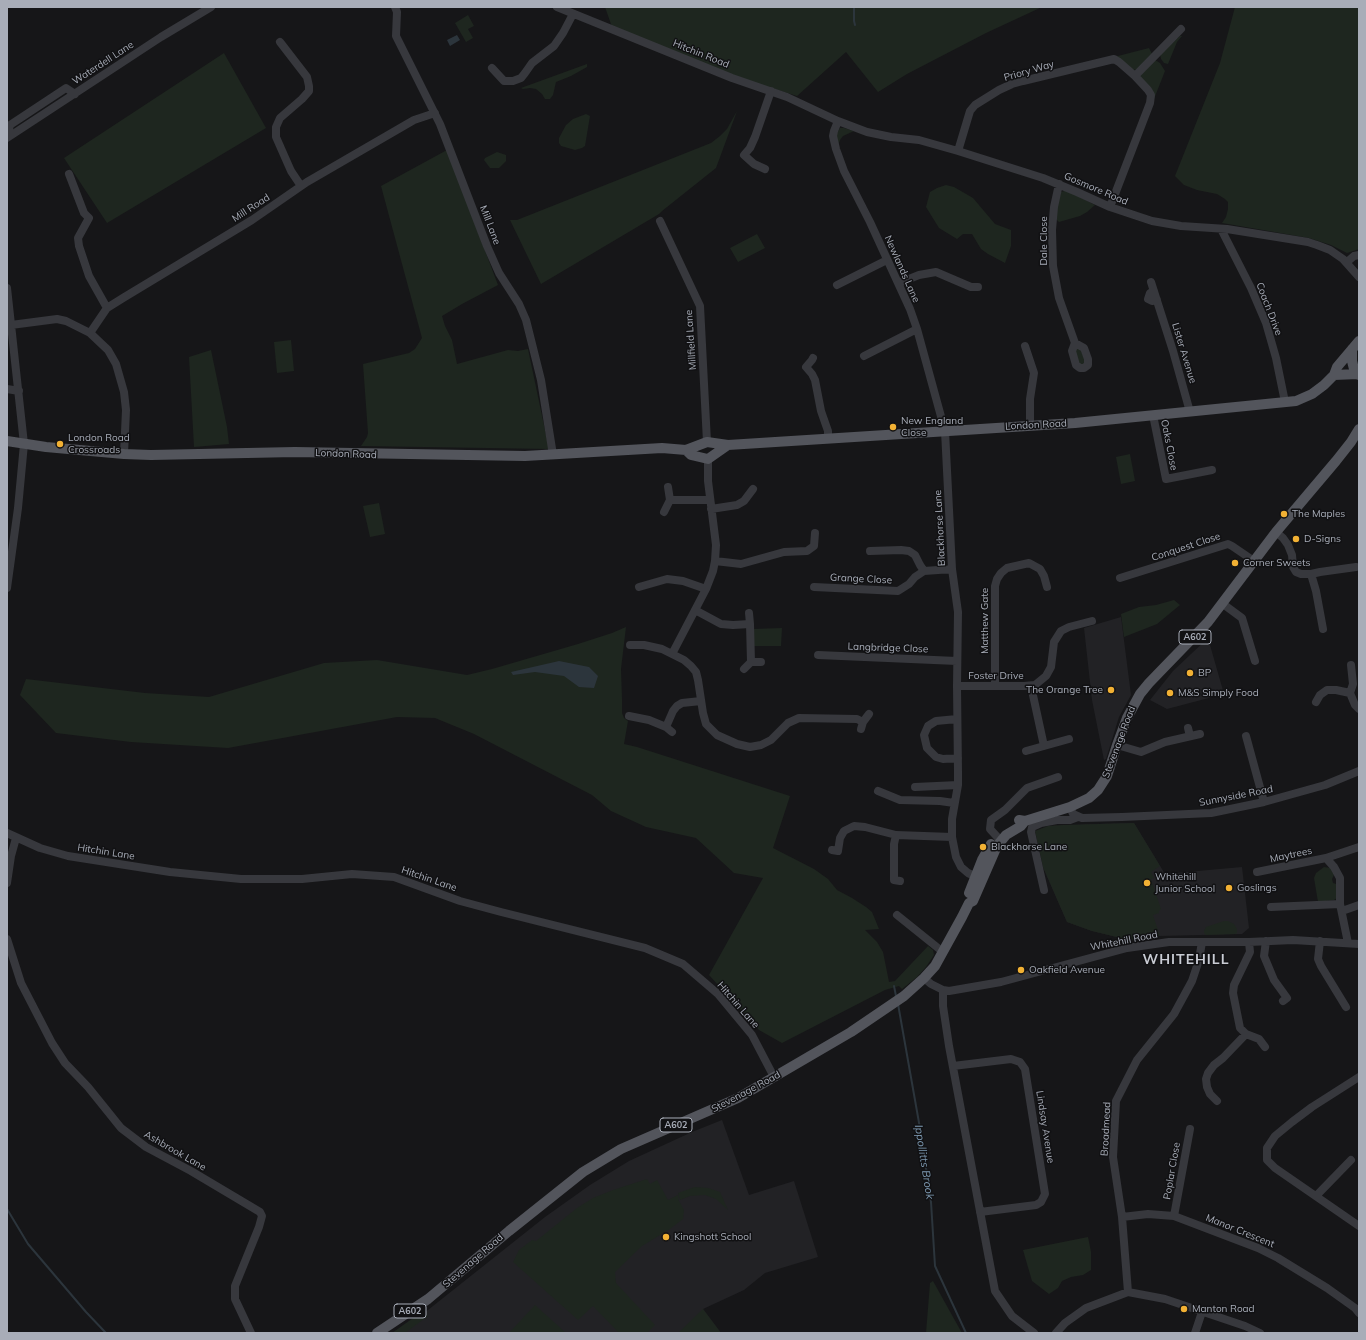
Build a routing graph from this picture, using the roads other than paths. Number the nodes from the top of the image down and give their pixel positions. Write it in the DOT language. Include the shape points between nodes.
graph roads {
  1 [pos="212,7"];
  2 [pos="395,7"];
  3 [pos="557,7"];
  4 [pos="573,14"];
  5 [pos="1181,29"];
  6 [pos="280,42"];
  7 [pos="492,68"];
  8 [pos="1134,76"];
  9 [pos="771,91"];
  10 [pos="435,113"];
  11 [pos="838,121"];
  12 [pos="7,137"];
  13 [pos="958,151"];
  14 [pos="764,169"];
  15 [pos="69,174"];
  16 [pos="1059,184"];
  17 [pos="301,186"];
  18 [pos="1110,207"];
  19 [pos="660,221"];
  20 [pos="1221,229"];
  21 [pos="1359,255"];
  22 [pos="887,260"];
  23 [pos="1347,262"];
  24 [pos="1359,277"];
  25 [pos="1151,282"];
  26 [pos="899,283"];
  27 [pos="837,285"];
  28 [pos="978,287"];
  29 [pos="7,288"];
  30 [pos="107,308"];
  31 [pos="11,325"];
  32 [pos="917,329"];
  33 [pos="90,333"];
  34 [pos="1075,343"];
  35 [pos="1356,345"];
  36 [pos="1025,346"];
  37 [pos="864,356"];
  38 [pos="813,358"];
  39 [pos="1358,374"];
  40 [pos="1334,375"];
  41 [pos="7,389"];
  42 [pos="18,391"];
  43 [pos="1285,402"];
  44 [pos="1190,412"];
  45 [pos="1153,416"];
  46 [pos="1030,426"];
  47 [pos="1359,429"];
  48 [pos="945,431"];
  49 [pos="828,438"];
  50 [pos="7,441"];
  51 [pos="24,444"];
  52 [pos="708,450"];
  53 [pos="124,454"];
  54 [pos="553,455"];
  55 [pos="1212,470"];
  56 [pos="668,487"];
  57 [pos="753,489"];
  58 [pos="670,500"];
  59 [pos="710,500"];
  60 [pos="711,509"];
  61 [pos="664,512"];
  62 [pos="1276,532"];
  63 [pos="815,533"];
  64 [pos="870,551"];
  65 [pos="715,561"];
  66 [pos="1254,561"];
  67 [pos="1356,567"];
  68 [pos="952,570"];
  69 [pos="924,571"];
  70 [pos="1311,574"];
  71 [pos="1120,578"];
  72 [pos="639,587"];
  73 [pos="814,587"];
  74 [pos="1047,587"];
  75 [pos="7,588"];
  76 [pos="706,589"];
  77 [pos="1223,604"];
  78 [pos="695,610"];
  79 [pos="749,613"];
  80 [pos="1092,621"];
  81 [pos="750,624"];
  82 [pos="1324,628"];
  83 [pos="630,645"];
  84 [pos="672,654"];
  85 [pos="818,655"];
  86 [pos="957,661"];
  87 [pos="1255,661"];
  88 [pos="751,662"];
  89 [pos="761,662"];
  90 [pos="1352,665"];
  91 [pos="744,669"];
  92 [pos="995,685"];
  93 [pos="957,686"];
  94 [pos="1032,686"];
  95 [pos="1350,693"];
  96 [pos="701,701"];
  97 [pos="1316,702"];
  98 [pos="1359,709"];
  99 [pos="869,714"];
  100 [pos="629,716"];
  101 [pos="957,719"];
  102 [pos="1200,734"];
  103 [pos="1246,736"];
  104 [pos="1069,739"];
  105 [pos="1116,745"];
  106 [pos="1044,746"];
  107 [pos="1026,751"];
  108 [pos="958,758"];
  109 [pos="1359,771"];
  110 [pos="1058,777"];
  111 [pos="958,785"];
  112 [pos="915,787"];
  113 [pos="878,791"];
  114 [pos="1264,802"];
  115 [pos="954,803"];
  116 [pos="1070,807"];
  117 [pos="1078,817"];
  118 [pos="7,833"];
  119 [pos="896,835"];
  120 [pos="952,837"];
  121 [pos="16,838"];
  122 [pos="999,838"];
  123 [pos="1359,847"];
  124 [pos="838,851"];
  125 [pos="1326,858"];
  126 [pos="1257,872"];
  127 [pos="979,878"];
  128 [pos="894,881"];
  129 [pos="7,883"];
  130 [pos="1044,890"];
  131 [pos="1359,905"];
  132 [pos="1271,907"];
  133 [pos="1341,907"];
  134 [pos="897,915"];
  135 [pos="7,939"];
  136 [pos="1266,941"];
  137 [pos="1320,941"];
  138 [pos="1202,942"];
  139 [pos="1249,942"];
  140 [pos="1348,943"];
  141 [pos="1359,944"];
  142 [pos="943,952"];
  143 [pos="924,978"];
  144 [pos="943,990"];
  145 [pos="1287,998"];
  146 [pos="1346,1007"];
  147 [pos="1246,1034"];
  148 [pos="1265,1047"];
  149 [pos="953,1066"];
  150 [pos="774,1077"];
  151 [pos="1359,1077"];
  152 [pos="1217,1101"];
  153 [pos="1190,1129"];
  154 [pos="1351,1160"];
  155 [pos="1316,1196"];
  156 [pos="980,1212"];
  157 [pos="1174,1216"];
  158 [pos="1122,1217"];
  159 [pos="1359,1226"];
  160 [pos="1128,1292"];
  161 [pos="1202,1312"];
  162 [pos="1359,1313"];
  163 [pos="251,1333"];
  164 [pos="377,1333"];
  165 [pos="1034,1333"];
  166 [pos="1056,1333"];
  167 [pos="1195,1333"];
  168 [pos="1260,1333"];
  1 -- 12 [label="street, Waterdell Lane" via="161,37 75,94 66,88 10,125"];
  2 -- 10 [label="street, Mill Lane" via="396,36"];
  3 -- 4 [label="street, Hitchin Road"];
  4 -- 7 [label="street" via="554,46 532,63 521,78 504,81"];
  4 -- 9 [label="street, Hitchin Road" via="732,78"];
  5 -- 8 [label="street"];
  6 -- 17 [label="street" via="307,78 309,86 309,91 280,118 276,127 276,137 291,171"];
  8 -- 13 [label="street, Priory Way" via="1119,62 1111,59 1012,84 972,108"];
  8 -- 18 [label="street, Priory Way" via="1150,92 1151,98"];
  9 -- 11 [label="street, Hitchin Road"];
  9 -- 14 [label="street" via="755,137 744,155"];
  10 -- 17 [label="street, Mill Road" via="414,120"];
  10 -- 54 [label="street, Mill Lane" via="487,246 526,320 541,380"];
  11 -- 13 [label="street, Gosmore Road" via="867,132 919,140"];
  11 -- 22 [label="street, Newlands Lane" via="833,136 836,149"];
  13 -- 16 [label="street, Gosmore Road"];
  15 -- 30 [label="street" via="84,213 89,218 78,238 79,246 89,276"];
  16 -- 18 [label="street, Gosmore Road"];
  16 -- 34 [label="street, Dale Close" via="1052,230 1053,266 1059,298"];
  17 -- 30 [label="street, Mill Road" via="252,220"];
  18 -- 20 [label="street, Gosmore Road" via="1152,221"];
  19 -- 52 [label="street, Millfield Lane" via="700,306"];
  20 -- 23 [label="street, Gosmore Road" via="1308,242 1330,250"];
  20 -- 43 [label="street, Coach Drive" via="1266,324"];
  21 -- 23 [label="street"];
  22 -- 26 [label="street, Newlands Lane"];
  22 -- 27 [label="street"];
  23 -- 24 [label="street, Gosmore Road"];
  25 -- 44 [label="street, Lister Avenue"];
  26 -- 28 [label="street" via="936,272 971,287"];
  26 -- 32 [label="street, Newlands Lane"];
  29 -- 31 [label="street"];
  30 -- 33 [label="street, Mill Road"];
  31 -- 33 [label="street" via="57,319"];
  31 -- 42 [label="street"];
  32 -- 37 [label="street"];
  32 -- 48 [label="street, Newlands Lane"];
  33 -- 53 [label="street" via="108,350 121,380 126,410"];
  35 -- 39 [label="main road" via="1352,361"];
  35 -- 40 [label="main road, London Road" via="1337,367"];
  36 -- 46 [label="street" via="1034,373 1030,399"];
  38 -- 49 [label="street" via="806,367 815,380"];
  39 -- 40 [label="main road"];
  40 -- 43 [label="main road, London Road" via="1312,394"];
  41 -- 42 [label="street"];
  42 -- 51 [label="street"];
  43 -- 44 [label="main road, London Road"];
  44 -- 45 [label="main road, London Road"];
  45 -- 46 [label="main road, London Road"];
  45 -- 55 [label="street, Oaks Close" via="1166,479"];
  46 -- 48 [label="main road, London Road"];
  47 -- 62 [label="main road, Stevenage Road / A602" via="1340,457"];
  48 -- 49 [label="main road, London Road"];
  48 -- 68 [label="street, Blackhorse Lane"];
  49 -- 52 [label="main road, London Road" via="728,445 724,449"];
  50 -- 51 [label="main road, London Road"];
  51 -- 53 [label="main road, London Road"];
  51 -- 75 [label="street"];
  52 -- 54 [label="main road, London Road" via="662,448"];
  52 -- 59 [label="street, Millfield Lane"];
  53 -- 54 [label="main road, London Road" via="295,452"];
  56 -- 58 [label="street"];
  57 -- 60 [label="street" via="737,505"];
  58 -- 59 [label="street"];
  58 -- 61 [label="street"];
  59 -- 60 [label="street, Millfield Lane"];
  60 -- 65 [label="street, Millfield Lane" via="716,545"];
  62 -- 66 [label="main road, Stevenage Road / A602"];
  62 -- 70 [label="street" via="1288,545 1296,572"];
  63 -- 65 [label="street" via="814,546 807,551 784,552 741,564"];
  64 -- 69 [label="street" via="909,551 915,555"];
  65 -- 76 [label="street, Millfield Lane"];
  66 -- 71 [label="street, Conquest Close" via="1228,544"];
  66 -- 77 [label="main road, Stevenage Road / A602"];
  67 -- 70 [label="street"];
  68 -- 69 [label="street"];
  68 -- 86 [label="street, Blackhorse Lane" via="958,612"];
  69 -- 73 [label="street, Grange Close" via="898,591"];
  70 -- 82 [label="street"];
  72 -- 76 [label="street" via="667,579 682,580"];
  74 -- 92 [label="street, Matthew Gate" via="1040,570 1029,563 1007,568 997,579"];
  76 -- 78 [label="street, Millfield Lane"];
  77 -- 87 [label="street" via="1242,618"];
  77 -- 105 [label="main road, Stevenage Road / A602" via="1149,683 1134,704"];
  78 -- 81 [label="street" via="721,624"];
  78 -- 84 [label="street, Millfield Lane"];
  79 -- 81 [label="street"];
  80 -- 94 [label="street, Foster Drive" via="1061,631 1054,642 1053,663 1049,671 1042,680"];
  81 -- 88 [label="street"];
  83 -- 84 [label="street" via="651,646"];
  84 -- 96 [label="street" via="694,669"];
  85 -- 86 [label="street, Langbridge Close"];
  86 -- 93 [label="street, Blackhorse Lane"];
  88 -- 89 [label="street"];
  88 -- 91 [label="street"];
  90 -- 95 [label="street" via="1353,684"];
  92 -- 93 [label="street, Foster Drive"];
  92 -- 94 [label="street, Foster Drive"];
  93 -- 101 [label="street, Blackhorse Lane"];
  94 -- 106 [label="street"];
  95 -- 97 [label="street" via="1327,690"];
  95 -- 98 [label="street"];
  96 -- 99 [label="street" via="704,720 712,731 723,739 744,746 756,746 766,742 788,723 799,718 853,718 862,726"];
  96 -- 100 [label="street" via="676,706 669,730 649,720"];
  101 -- 108 [label="street, Blackhorse Lane"];
  101 -- 108 [label="street" via="936,721 928,726 924,735 927,748 936,757"];
  102 -- 105 [label="street" via="1189,732 1141,752"];
  103 -- 114 [label="street"];
  104 -- 106 [label="street"];
  105 -- 116 [label="main road, Stevenage Road / A602" via="1102,786 1089,798"];
  106 -- 107 [label="street"];
  108 -- 111 [label="street, Blackhorse Lane"];
  109 -- 114 [label="street, Sunnyside Road" via="1325,785"];
  110 -- 122 [label="street" via="1027,788 993,818 989,826"];
  111 -- 112 [label="street"];
  111 -- 115 [label="street, Blackhorse Lane"];
  113 -- 115 [label="street" via="900,800"];
  114 -- 117 [label="street, Sunnyside Road" via="1211,813 1122,818"];
  115 -- 120 [label="street, Blackhorse Lane"];
  116 -- 117 [label="street" via="1073,814"];
  116 -- 122 [label="main road, Stevenage Road / A602" via="1025,821 1019,820"];
  117 -- 130 [label="street, Sunnyside Road" via="1032,827"];
  118 -- 121 [label="street"];
  119 -- 120 [label="street"];
  119 -- 124 [label="street" via="866,827 850,827 844,831"];
  119 -- 128 [label="street"];
  120 -- 127 [label="street, Blackhorse Lane" via="961,867"];
  121 -- 129 [label="street"];
  121 -- 150 [label="street, Hitchin Lane" via="68,856 170,872 241,878 302,879 352,874 394,877 474,905 645,948 683,964 718,994 752,1035"];
  122 -- 127 [label="main road, Stevenage Road / A602" via="986,852"];
  123 -- 125 [label="street"];
  125 -- 126 [label="street, Maytrees"];
  125 -- 133 [label="street, Maytrees" via="1340,878"];
  127 -- 142 [label="main road, Stevenage Road / A602" via="967,898 968,903"];
  131 -- 133 [label="street"];
  132 -- 133 [label="street"];
  133 -- 140 [label="street, Maytrees"];
  134 -- 142 [label="street"];
  135 -- 163 [label="street, Ashbrook Lane" via="21,983 52,1043 65,1063 121,1128 146,1147 260,1212 262,1216 259,1227 235,1286 235,1299"];
  136 -- 137 [label="street, Whitehill Road"];
  136 -- 139 [label="street, Whitehill Road"];
  136 -- 145 [label="street" via="1264,956 1274,980"];
  137 -- 140 [label="street, Whitehill Road"];
  137 -- 146 [label="street" via="1318,960"];
  138 -- 139 [label="street, Whitehill Road"];
  138 -- 144 [label="street, Whitehill Road" via="1169,942 1134,947 1001,982"];
  138 -- 158 [label="street, Broadmead" via="1192,981 1174,1014 1137,1060 1116,1101 1113,1157"];
  139 -- 147 [label="street" via="1250,952 1234,985 1233,994 1240,1028"];
  140 -- 141 [label="street, Whitehill Road"];
  142 -- 143 [label="main road, Stevenage Road / A602"];
  143 -- 144 [label="street"];
  143 -- 150 [label="main road, Stevenage Road / A602" via="904,996 851,1032"];
  144 -- 149 [label="street" via="943,1006"];
  147 -- 148 [label="street" via="1259,1038"];
  147 -- 152 [label="street" via="1208,1072 1207,1087"];
  149 -- 156 [label="street"];
  149 -- 156 [label="street, Lindsay Avenue" via="1011,1059 1020,1062 1025,1069 1045,1194 1036,1205"];
  150 -- 164 [label="main road, Stevenage Road / A602" via="738,1098 620,1150 583,1172 428,1299"];
  151 -- 155 [label="street" via="1292,1122 1275,1136 1267,1148 1267,1160 1275,1168"];
  153 -- 157 [label="street, Poplar Close"];
  154 -- 155 [label="street"];
  155 -- 159 [label="street"];
  156 -- 165 [label="street" via="995,1292 1012,1316"];
  157 -- 158 [label="street, Manor Crescent" via="1148,1214"];
  157 -- 162 [label="street, Manor Crescent" via="1278,1258 1327,1288"];
  158 -- 160 [label="street, Broadmead"];
  160 -- 161 [label="street" via="1165,1299"];
  160 -- 166 [label="street" via="1086,1308"];
  161 -- 167 [label="street"];
  161 -- 168 [label="street"];
}
